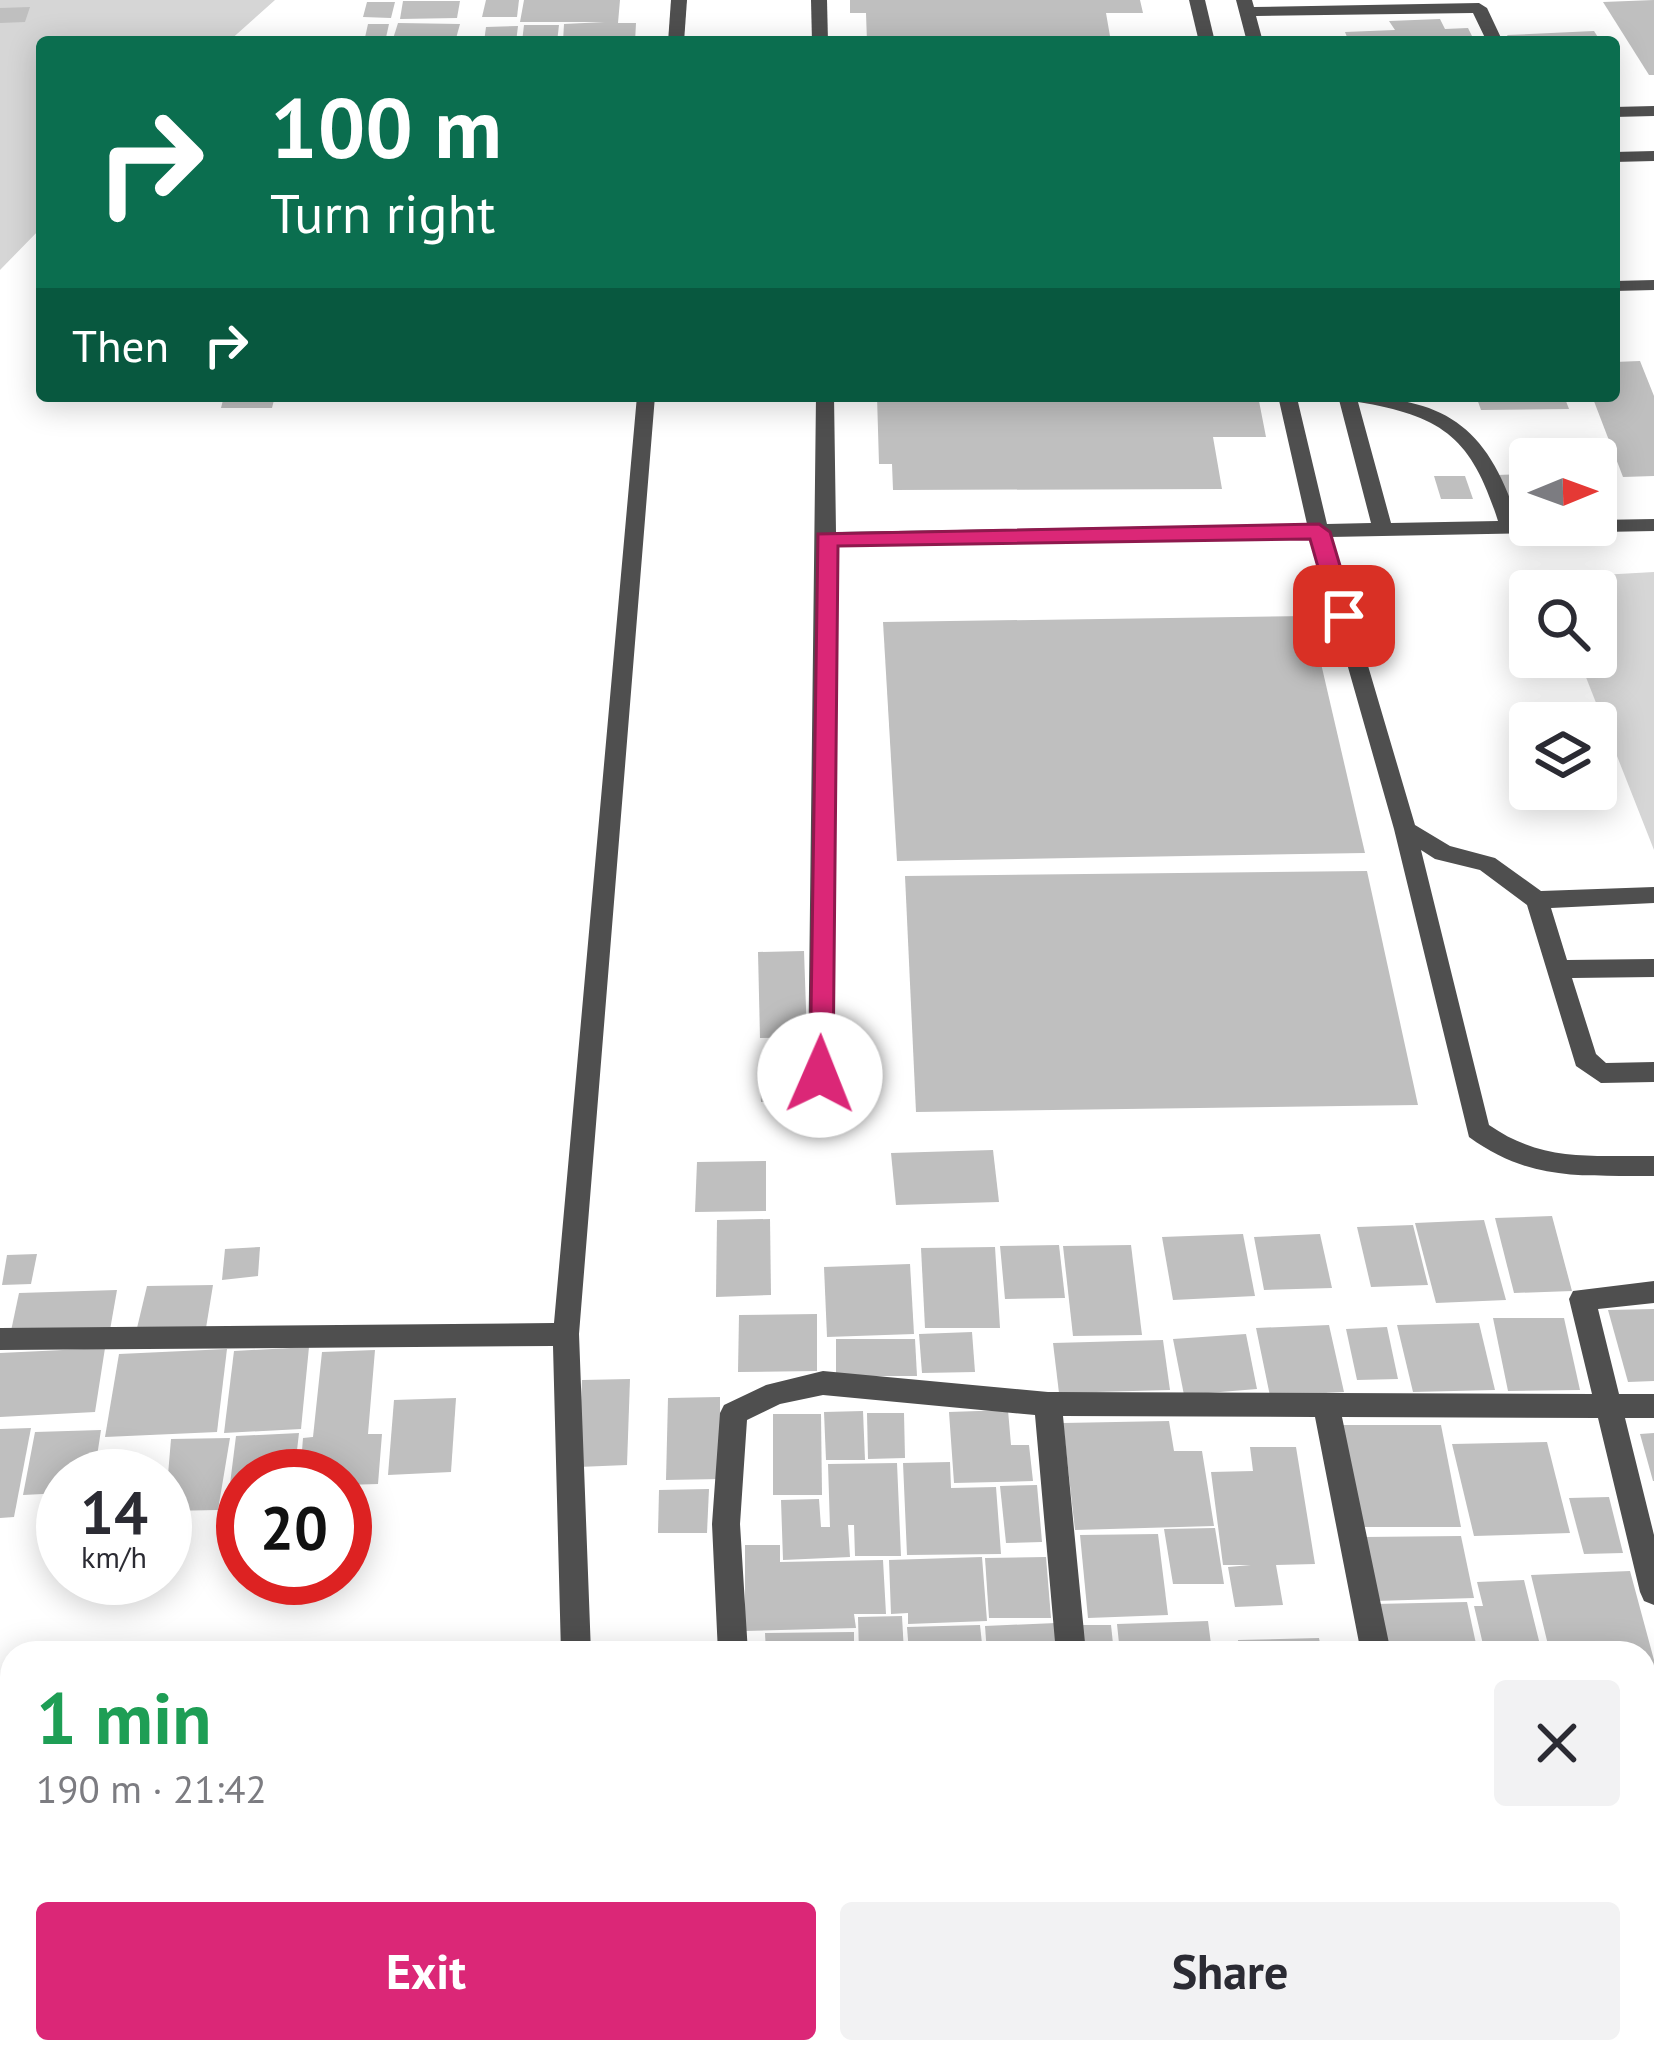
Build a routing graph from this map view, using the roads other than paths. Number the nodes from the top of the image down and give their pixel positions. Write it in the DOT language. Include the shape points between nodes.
graph roads {
  1 [pos="679,0"];
  2 [pos="819,0"];
  3 [pos="1197,0"];
  4 [pos="1246,6"];
  5 [pos="676,36"];
  6 [pos="820,36"];
  7 [pos="1206,36"];
  8 [pos="1254,36"];
  9 [pos="1492,36"];
  10 [pos="1654,111"];
  11 [pos="1620,112"];
  12 [pos="1654,156"];
  13 [pos="1620,157"];
  14 [pos="1654,285"];
  15 [pos="1620,286"];
  16 [pos="645,402"];
  17 [pos="824,402"];
  18 [pos="1288,402"];
  19 [pos="1351,402"];
  20 [pos="1392,402"];
  21 [pos="1654,525"];
  22 [pos="1509,526"];
  23 [pos="1617,526"];
  24 [pos="1509,528"];
  25 [pos="1383,530"];
  26 [pos="1319,532"];
  27 [pos="826,539"];
  28 [pos="1406,829"];
  29 [pos="1654,895"];
  30 [pos="1537,900"];
  31 [pos="1654,968"];
  32 [pos="1560,969"];
  33 [pos="1654,1072"];
  34 [pos="820,1075"];
  35 [pos="1654,1166"];
  36 [pos="1654,1292"];
  37 [pos="566,1334"];
  38 [pos="0,1340"];
  39 [pos="1048,1404"];
  40 [pos="1654,1406"];
  41 [pos="1606,1407"];
  42 [pos="1327,1409"];
  43 [pos="1654,1592"];
  44 [pos="576,1641"];
  45 [pos="733,1641"];
  46 [pos="1070,1641"];
  47 [pos="1374,1641"];
  1 -- 5 [label="street"];
  2 -- 6 [label="street"];
  3 -- 7 [label="street"];
  4 -- 8 [label="street"];
  4 -- 9 [label="street" via="1479,8"];
  10 -- 11 [label="street"];
  12 -- 13 [label="street"];
  14 -- 15 [label="street"];
  16 -- 37 [label="street"];
  17 -- 27 [label="street"];
  18 -- 26 [label="street"];
  19 -- 25 [label="street"];
  20 -- 22 [label="street" via="1480,453"];
  21 -- 23 [label="street"];
  24 -- 25 [label="street"];
  25 -- 26 [label="street"];
  26 -- 27 [label="street"];
  26 -- 28 [label="street"];
  27 -- 34 [label="street"];
  28 -- 30 [label="street" via="1443,853 1487,864"];
  28 -- 35 [label="street" via="1478,1130 1508,1155 1545,1165"];
  29 -- 30 [label="street"];
  30 -- 32 [label="street"];
  31 -- 32 [label="street"];
  32 -- 33 [label="street" via="1586,1059 1601,1073"];
  36 -- 41 [label="street" via="1582,1299"];
  37 -- 38 [label="street"];
  37 -- 44 [label="street"];
  39 -- 42 [label="street"];
  39 -- 45 [label="street" via="823,1383 734,1413 726,1524"];
  39 -- 46 [label="street"];
  40 -- 41 [label="street"];
  41 -- 42 [label="street"];
  41 -- 43 [label="street"];
  42 -- 47 [label="street"];
}
